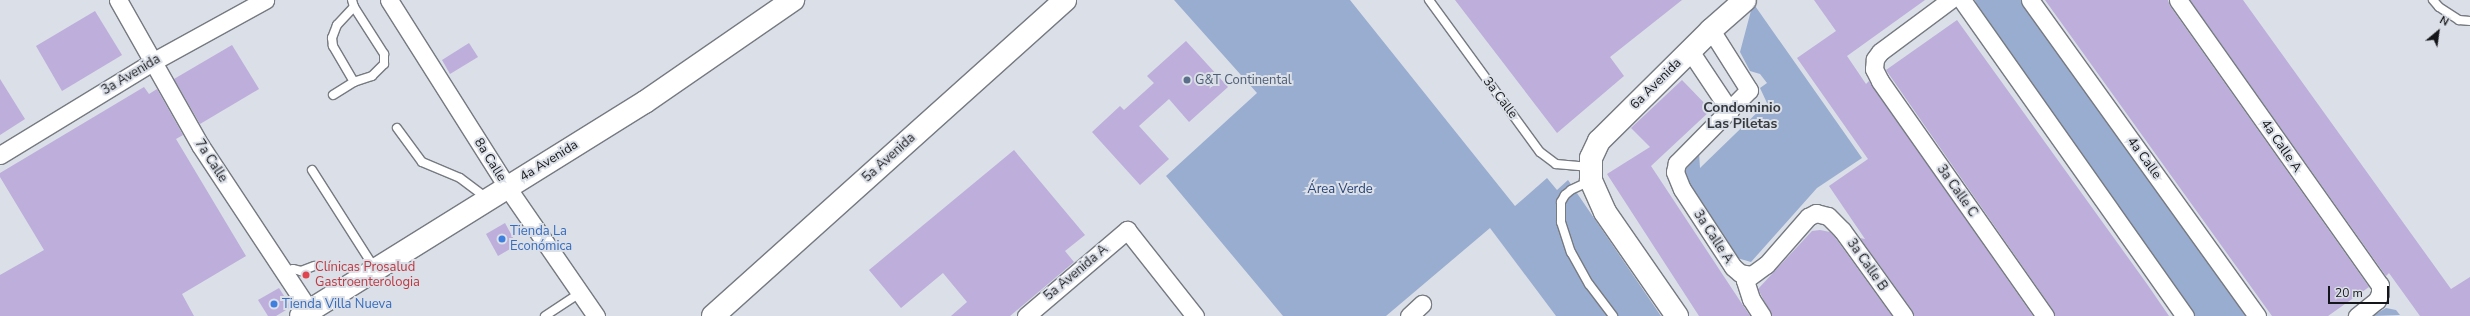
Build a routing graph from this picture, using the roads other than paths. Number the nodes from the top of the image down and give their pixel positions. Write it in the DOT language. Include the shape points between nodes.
graph roads {
  1 [pos="118,0"];
  2 [pos="265,0"];
  3 [pos="389,0"];
  4 [pos="793,0"];
  5 [pos="1065,0"];
  6 [pos="1430,0"];
  7 [pos="1745,0"];
  8 [pos="1950,0"];
  9 [pos="1962,0"];
  10 [pos="2030,0"];
  11 [pos="2178,0"];
  12 [pos="2433,0"];
  13 [pos="353,4"];
  14 [pos="2470,21"];
  15 [pos="1711,30"];
  16 [pos="1690,51"];
  17 [pos="154,61"];
  18 [pos="354,82"];
  19 [pos="333,95"];
  20 [pos="1730,111"];
  21 [pos="397,128"];
  22 [pos="0,154"];
  23 [pos="312,170"];
  24 [pos="1590,174"];
  25 [pos="507,187"];
  26 [pos="489,199"];
  27 [pos="314,266"];
  28 [pos="376,270"];
  29 [pos="284,272"];
  30 [pos="1751,275"];
  31 [pos="580,294"];
  32 [pos="1422,304"];
  33 [pos="308,314"];
  34 [pos="545,316"];
  35 [pos="596,316"];
  36 [pos="713,316"];
  37 [pos="1026,316"];
  38 [pos="1195,316"];
  39 [pos="1409,316"];
  40 [pos="1614,316"];
  41 [pos="1677,316"];
  42 [pos="1762,316"];
  43 [pos="1904,316"];
  44 [pos="2045,316"];
  45 [pos="2186,316"];
  46 [pos="2257,316"];
  47 [pos="2357,316"];
  1 -- 17 [label="street, 7a Calle"];
  2 -- 17 [label="street, 3a Avenida"];
  3 -- 25 [label="street, 8a Calle"];
  4 -- 25 [label="main road, 4a Avenida" via="645,102"];
  5 -- 36 [label="main road, 5a Avenida"];
  6 -- 24 [label="lane, 3a Calle" via="1540,152 1556,164"];
  7 -- 15 [label="main road, 6a Avenida"];
  8 -- 44 [label="street, 3a Calle C" via="1880,52 1874,63 1880,81"];
  9 -- 45 [label="street"];
  10 -- 46 [label="street, 4a Calle"];
  11 -- 47 [label="street, 4a Calle A" via="2377,280 2380,293 2374,304"];
  12 -- 14 [label="lane" via="2459,20"];
  13 -- 18 [label="lane" via="337,25 332,38"];
  13 -- 18 [label="lane" via="384,54 384,64 372,76"];
  15 -- 16 [label="main road, 6a Avenida"];
  15 -- 20 [label="street" via="1749,90"];
  16 -- 20 [label="street"];
  16 -- 24 [label="main road, 6a Avenida" via="1599,140"];
  17 -- 22 [label="street, 3a Avenida"];
  17 -- 29 [label="street, 7a Calle" via="200,145"];
  18 -- 19 [label="lane"];
  20 -- 30 [label="street, 3a Calle A" via="1676,166 1677,181 1733,267 1740,273"];
  21 -- 26 [label="lane" via="422,162 460,178"];
  23 -- 28 [label="lane"];
  24 -- 40 [label="lane" via="1565,195 1561,202 1561,222 1571,252 1589,284"];
  24 -- 41 [label="main road" via="1604,212"];
  25 -- 26 [label="main road, 4a Avenida"];
  25 -- 31 [label="street, 8a Calle"];
  26 -- 28 [label="main road, 4a Avenida"];
  27 -- 29 [label="lane" via="302,271 293,269"];
  28 -- 33 [label="main road, 4a Avenida"];
  29 -- 33 [label="street, 7a Calle"];
  30 -- 42 [label="street" via="1744,280 1745,285"];
  30 -- 43 [label="street, 3a Calle B" via="1766,265 1812,214 1822,214 1828,216 1853,244"];
  31 -- 34 [label="lane"];
  31 -- 35 [label="street, 8a Calle"];
  32 -- 39 [label="street"];
  37 -- 38 [label="street, 5a Avenida A" via="1127,230"];
}
